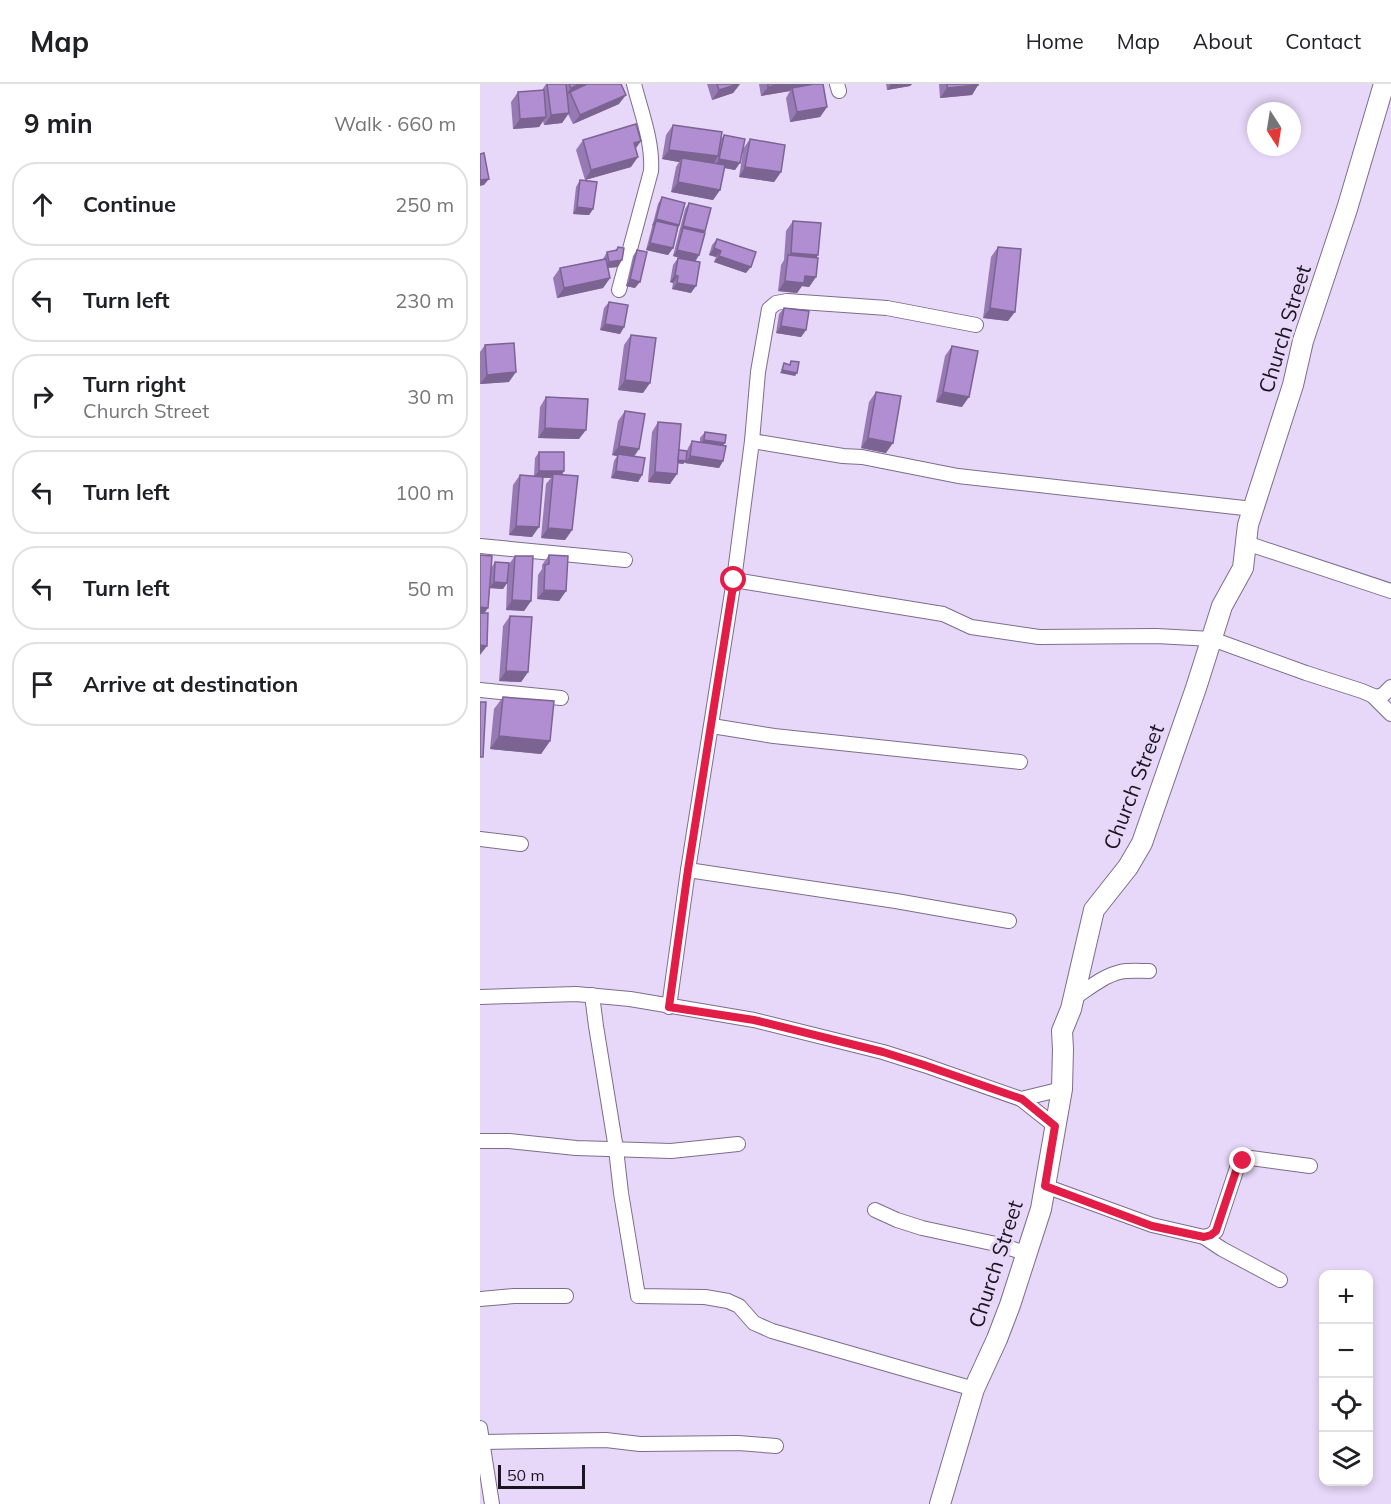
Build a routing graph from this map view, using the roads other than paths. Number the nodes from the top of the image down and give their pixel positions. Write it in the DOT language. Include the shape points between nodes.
graph roads {
  1 [pos="634,84"];
  2 [pos="1384,84"];
  3 [pos="620,290"];
  4 [pos="976,325"];
  5 [pos="752,441"];
  6 [pos="1253,509"];
  7 [pos="1246,543"];
  8 [pos="480,546"];
  9 [pos="625,560"];
  10 [pos="734,580"];
  11 [pos="1391,591"];
  12 [pos="1212,639"];
  13 [pos="1391,687"];
  14 [pos="480,690"];
  15 [pos="1374,697"];
  16 [pos="561,698"];
  17 [pos="1391,714"];
  18 [pos="712,726"];
  19 [pos="1020,762"];
  20 [pos="480,839"];
  21 [pos="521,844"];
  22 [pos="688,870"];
  23 [pos="1009,921"];
  24 [pos="1149,971"];
  25 [pos="592,995"];
  26 [pos="480,997"];
  27 [pos="1074,998"];
  28 [pos="669,1007"];
  29 [pos="1062,1089"];
  30 [pos="1022,1099"];
  31 [pos="1055,1126"];
  32 [pos="480,1141"];
  33 [pos="738,1144"];
  34 [pos="616,1149"];
  35 [pos="1310,1166"];
  36 [pos="1045,1186"];
  37 [pos="875,1210"];
  38 [pos="1204,1237"];
  39 [pos="1026,1253"];
  40 [pos="1280,1280"];
  41 [pos="566,1296"];
  42 [pos="480,1299"];
  43 [pos="974,1389"];
  44 [pos="480,1428"];
  45 [pos="483,1442"];
  46 [pos="776,1446"];
  47 [pos="492,1504"];
  48 [pos="940,1504"];
  1 -- 3 [label="street" via="652,157"];
  2 -- 6 [label="street, Church Street"];
  4 -- 5 [label="street" via="887,308 776,303 769,309 758,372"];
  5 -- 6 [label="street" via="958,476"];
  5 -- 10 [label="street"];
  6 -- 7 [label="street, Church Street"];
  7 -- 11 [label="street"];
  7 -- 12 [label="street, Church Street" via="1243,568 1222,606"];
  8 -- 9 [label="street"];
  10 -- 12 [label="street" via="943,614 971,627 1039,637"];
  10 -- 18 [label="street"];
  12 -- 15 [label="street"];
  12 -- 27 [label="street, Church Street" via="1142,843 1094,910"];
  13 -- 15 [label="street" via="1380,697"];
  14 -- 16 [label="street"];
  15 -- 17 [label="street"];
  18 -- 19 [label="street"];
  18 -- 22 [label="street"];
  20 -- 21 [label="street"];
  22 -- 23 [label="street"];
  22 -- 28 [label="street"];
  24 -- 27 [label="street" via="1118,972"];
  25 -- 26 [label="street"];
  25 -- 28 [label="street"];
  25 -- 34 [label="street"];
  27 -- 29 [label="street, Church Street" via="1062,1032"];
  28 -- 30 [label="street" via="754,1020 883,1052"];
  29 -- 30 [label="street"];
  29 -- 31 [label="street, Church Street"];
  30 -- 31 [label="street"];
  31 -- 36 [label="street, Church Street"];
  32 -- 34 [label="street"];
  33 -- 34 [label="street" via="671,1151"];
  34 -- 43 [label="street" via="638,1296 728,1301 754,1323 772,1331"];
  35 -- 38 [label="street" via="1251,1158 1243,1161 1237,1168 1216,1231"];
  36 -- 38 [label="street" via="1152,1226"];
  36 -- 39 [label="street, Church Street"];
  37 -- 39 [label="street" via="922,1228"];
  38 -- 40 [label="street"];
  39 -- 43 [label="street, Church Street" via="997,1339"];
  41 -- 42 [label="street"];
  43 -- 48 [label="street, Church Street"];
  44 -- 45 [label="street"];
  45 -- 46 [label="street" via="606,1440"];
  45 -- 47 [label="street"];
}
